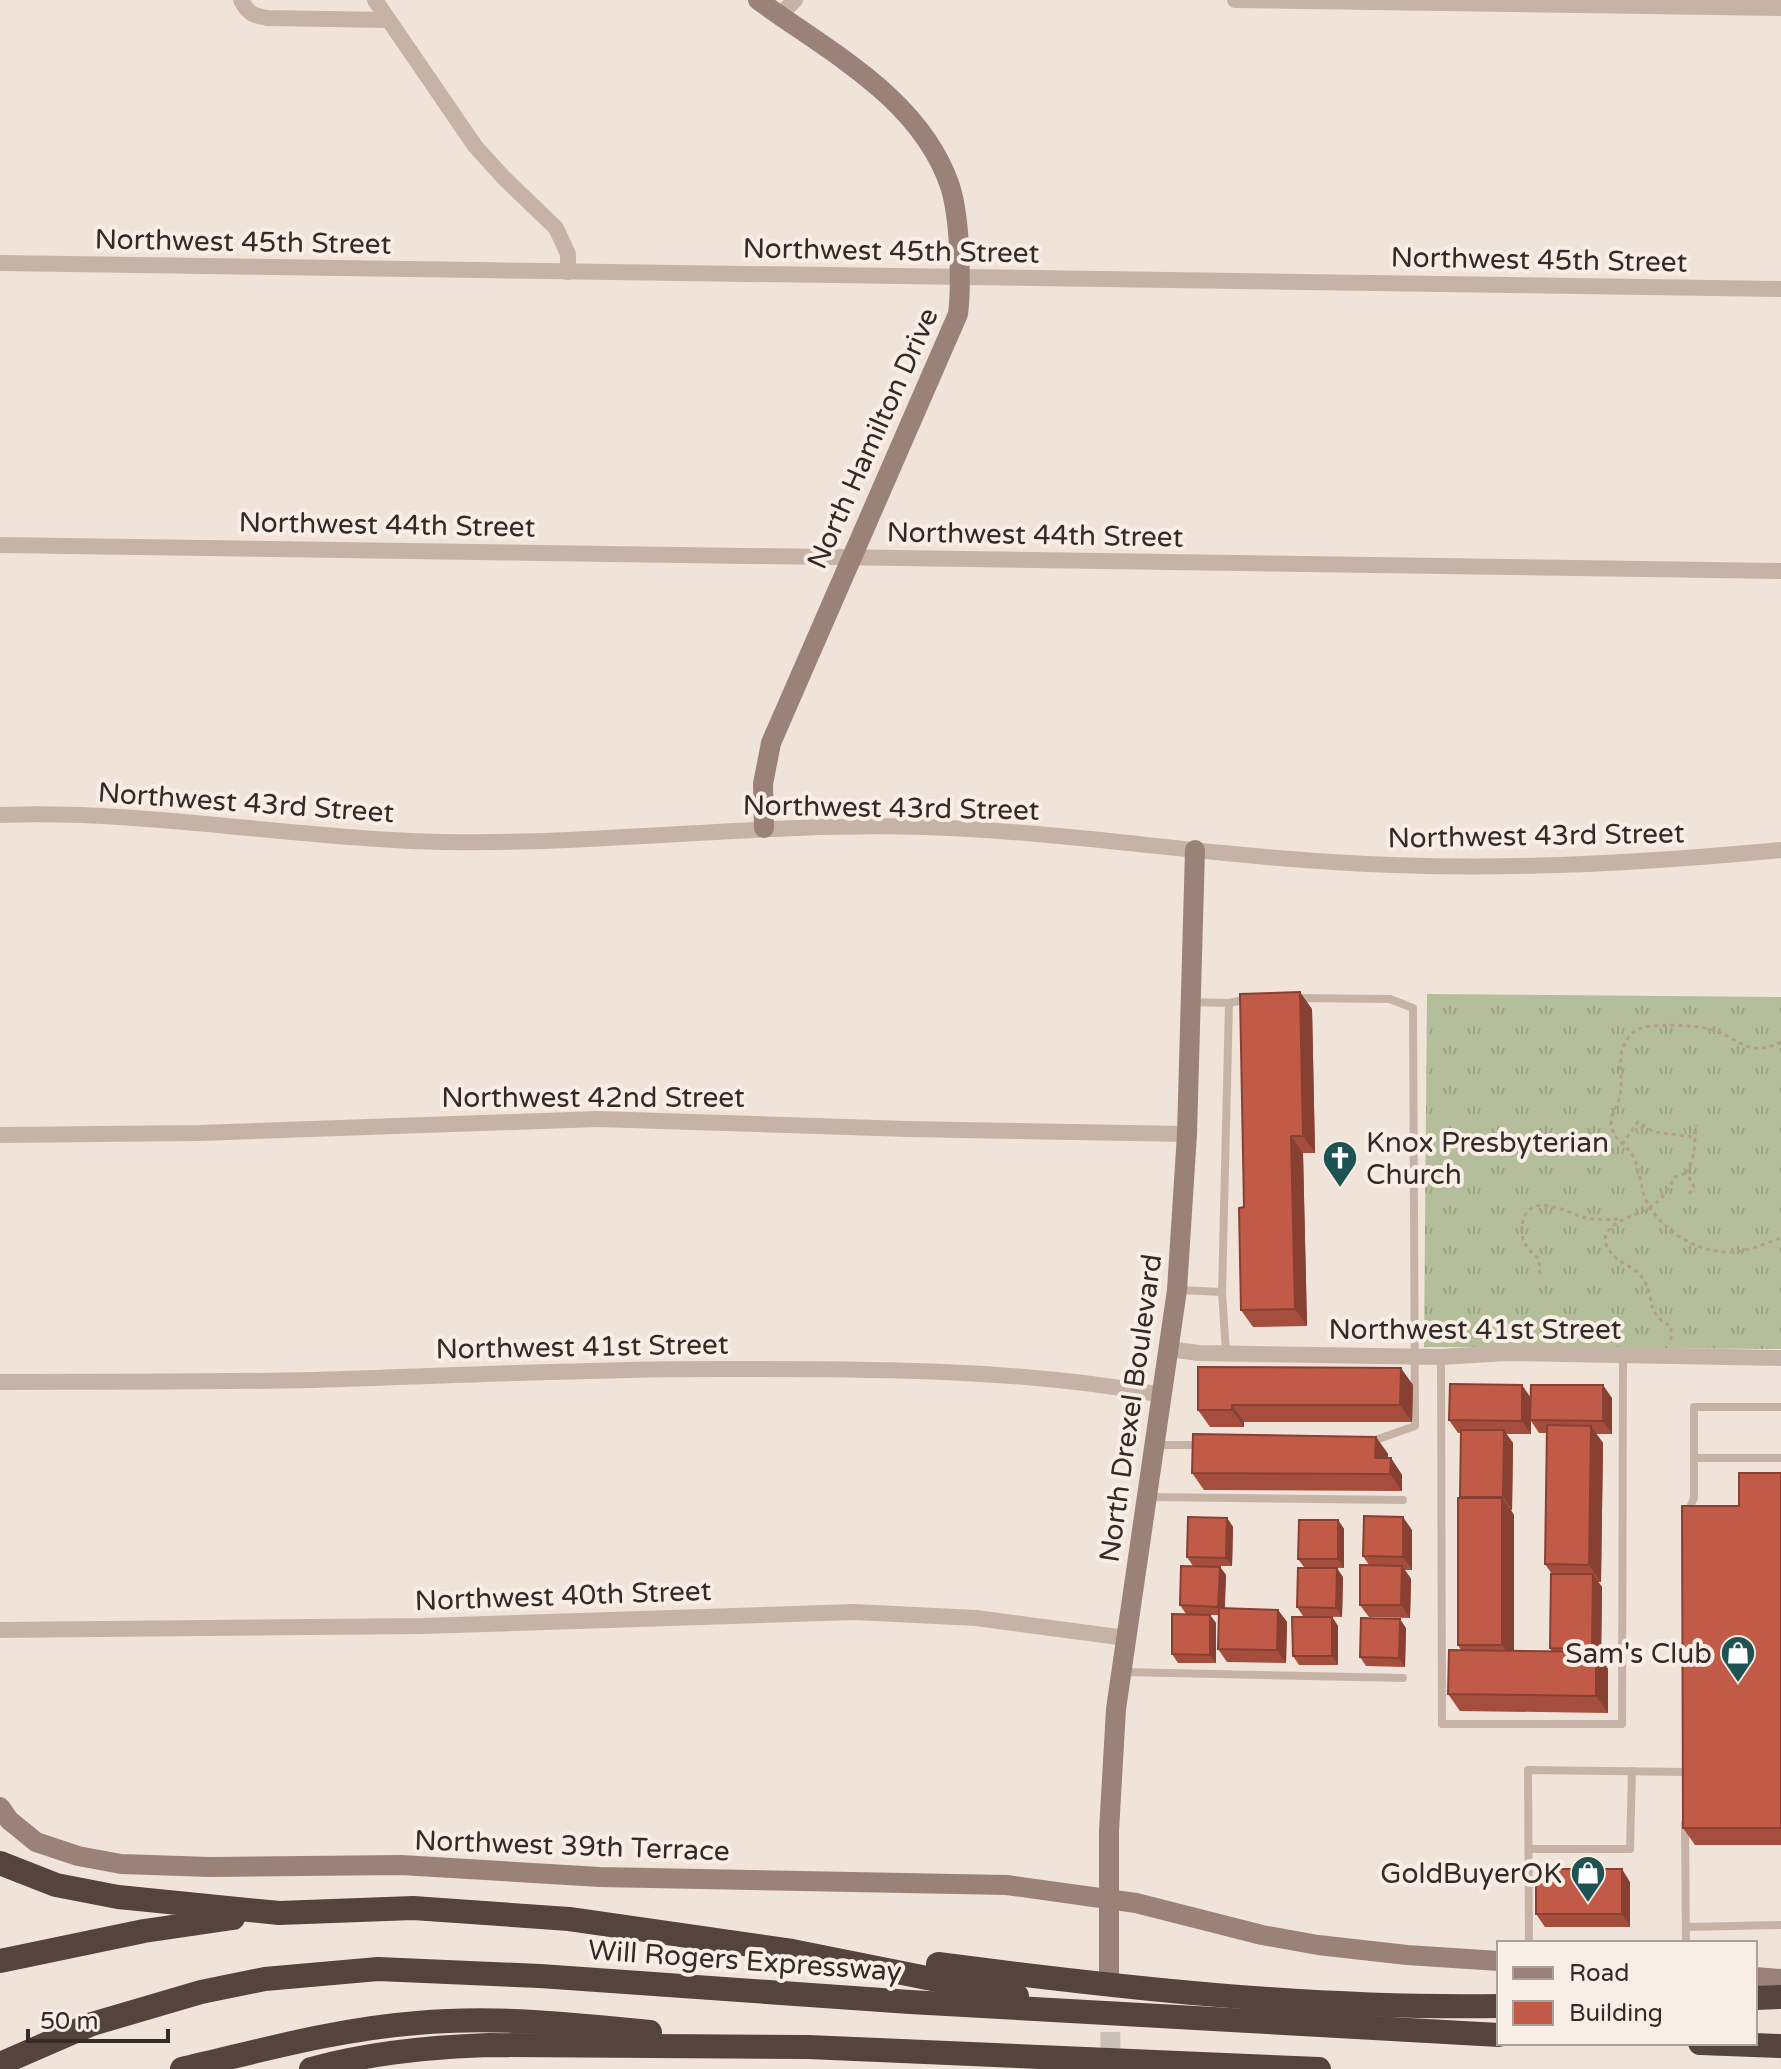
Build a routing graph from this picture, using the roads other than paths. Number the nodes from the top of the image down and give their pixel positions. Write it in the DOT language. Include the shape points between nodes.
graph roads {
  1 [pos="241,0"];
  2 [pos="375,0"];
  3 [pos="758,0"];
  4 [pos="795,0"];
  5 [pos="1235,0"];
  6 [pos="1781,8"];
  7 [pos="779,16"];
  8 [pos="388,20"];
  9 [pos="0,263"];
  10 [pos="568,272"];
  11 [pos="960,276"];
  12 [pos="1781,289"];
  13 [pos="0,545"];
  14 [pos="852,557"];
  15 [pos="1781,571"];
  16 [pos="0,815"];
  17 [pos="764,828"];
  18 [pos="1195,850"];
  19 [pos="1781,850"];
  20 [pos="1251,998"];
  21 [pos="1282,998"];
  22 [pos="1190,1002"];
  23 [pos="1229,1003"];
  24 [pos="1187,1134"];
  25 [pos="0,1135"];
  26 [pos="1177,1290"];
  27 [pos="1222,1292"];
  28 [pos="1170,1349"];
  29 [pos="1226,1353"];
  30 [pos="1623,1355"];
  31 [pos="1414,1357"];
  32 [pos="1441,1357"];
  33 [pos="1781,1358"];
  34 [pos="0,1382"];
  35 [pos="1163,1395"];
  36 [pos="1781,1407"];
  37 [pos="1155,1445"];
  38 [pos="1217,1445"];
  39 [pos="1358,1447"];
  40 [pos="1694,1458"];
  41 [pos="1781,1458"];
  42 [pos="1147,1497"];
  43 [pos="1403,1500"];
  44 [pos="1683,1523"];
  45 [pos="0,1630"];
  46 [pos="1126,1638"];
  47 [pos="1122,1672"];
  48 [pos="1403,1678"];
  49 [pos="1685,1757"];
  50 [pos="1632,1771"];
  51 [pos="1685,1772"];
  52 [pos="1685,1786"];
  53 [pos="0,1807"];
  54 [pos="1685,1813"];
  55 [pos="1529,1849"];
  56 [pos="0,1863"];
  57 [pos="1108,1898"];
  58 [pos="279,1913"];
  59 [pos="1781,1925"];
  60 [pos="1686,1927"];
  61 [pos="1529,1941"];
  62 [pos="1686,1941"];
  63 [pos="792,1951"];
  64 [pos="0,1961"];
  65 [pos="1497,1961"];
  66 [pos="1109,1972"];
  67 [pos="1757,1977"];
  68 [pos="1781,1979"];
  69 [pos="1781,1997"];
  70 [pos="1757,1998"];
  71 [pos="1497,2006"];
  72 [pos="1090,2012"];
  73 [pos="1497,2035"];
  74 [pos="1754,2045"];
  75 [pos="1781,2046"];
  76 [pos="808,2047"];
  77 [pos="0,2064"];
  78 [pos="182,2069"];
  79 [pos="311,2069"];
  80 [pos="1318,2069"];
  1 -- 8 [label="street" via="247,12 268,18"];
  2 -- 8 [label="street"];
  3 -- 7 [label="street, North Hamilton Drive"];
  4 -- 7 [label="street"];
  5 -- 6 [label="street"];
  7 -- 11 [label="street, North Hamilton Drive" via="889,96 926,137 951,188"];
  8 -- 10 [label="street" via="475,146 556,228 568,254"];
  9 -- 10 [label="street, Northwest 45th Street"];
  10 -- 11 [label="street, Northwest 45th Street"];
  11 -- 12 [label="street, Northwest 45th Street"];
  11 -- 14 [label="street, North Hamilton Drive" via="958,314"];
  13 -- 14 [label="street, Northwest 44th Street"];
  14 -- 15 [label="street, Northwest 44th Street"];
  14 -- 17 [label="street, North Hamilton Drive" via="771,743 763,784"];
  16 -- 17 [label="street, Northwest 43rd Street" via="159,819 452,842"];
  17 -- 18 [label="street, Northwest 43rd Street" via="967,829"];
  18 -- 19 [label="street, Northwest 43rd Street" via="1338,863 1519,866"];
  18 -- 22 [label="street, North Drexel Boulevard"];
  20 -- 23 [label="lane"];
  21 -- 31 [label="lane" via="1390,999 1413,1008"];
  22 -- 23 [label="lane"];
  22 -- 24 [label="street, North Drexel Boulevard"];
  23 -- 27 [label="lane"];
  24 -- 25 [label="street, Northwest 42nd Street" via="598,1119"];
  24 -- 26 [label="street, North Drexel Boulevard"];
  26 -- 27 [label="lane"];
  26 -- 28 [label="street, North Drexel Boulevard"];
  27 -- 29 [label="lane"];
  28 -- 29 [label="street, Northwest 41st Street"];
  28 -- 35 [label="street, North Drexel Boulevard"];
  29 -- 31 [label="street, Northwest 41st Street"];
  30 -- 32 [label="street, Northwest 41st Street"];
  30 -- 32 [label="lane" via="1622,1724 1442,1724"];
  30 -- 33 [label="street, Northwest 41st Street"];
  31 -- 32 [label="street, Northwest 41st Street"];
  31 -- 39 [label="lane" via="1415,1426"];
  34 -- 35 [label="street, Northwest 41st Street" via="837,1369 1035,1377"];
  35 -- 37 [label="street, North Drexel Boulevard"];
  36 -- 40 [label="lane" via="1694,1407"];
  37 -- 38 [label="lane"];
  37 -- 42 [label="street, North Drexel Boulevard"];
  40 -- 41 [label="lane"];
  40 -- 44 [label="lane" via="1694,1498"];
  42 -- 43 [label="lane"];
  42 -- 46 [label="street, North Drexel Boulevard"];
  45 -- 46 [label="street, Northwest 40th Street" via="423,1626 854,1612 976,1618"];
  46 -- 47 [label="street, North Drexel Boulevard"];
  47 -- 48 [label="lane"];
  47 -- 57 [label="street, North Drexel Boulevard" via="1110,1788"];
  49 -- 51 [label="lane"];
  50 -- 51 [label="lane"];
  50 -- 55 [label="lane" via="1630,1849"];
  50 -- 55 [label="lane" via="1528,1770"];
  51 -- 52 [label="lane"];
  53 -- 57 [label="street, Northwest 39th Terrace" via="36,1842 121,1864 401,1865 600,1877 984,1884"];
  54 -- 60 [label="lane"];
  55 -- 61 [label="lane"];
  56 -- 58 [label="highway" via="56,1885 104,1895"];
  57 -- 65 [label="street, Northwest 39th Terrace" via="1293,1941"];
  57 -- 66 [label="street, North Drexel Boulevard"];
  58 -- 63 [label="highway" via="413,1908 492,1912"];
  58 -- 64 [label="highway" via="144,1931"];
  59 -- 60 [label="lane"];
  60 -- 62 [label="lane"];
  63 -- 71 [label="highway" via="1256,1997"];
  63 -- 72 [label="highway"];
  67 -- 68 [label="street"];
  69 -- 70 [label="highway"];
  72 -- 73 [label="highway, Will Rogers Expressway"];
  72 -- 77 [label="highway, Will Rogers Expressway" via="378,1969 265,1979 201,1992 92,2024"];
  74 -- 75 [label="highway"];
  76 -- 78 [label="highway" via="571,2024 457,2021 345,2032"];
  76 -- 79 [label="highway" via="436,2047"];
  76 -- 80 [label="highway"];
}
